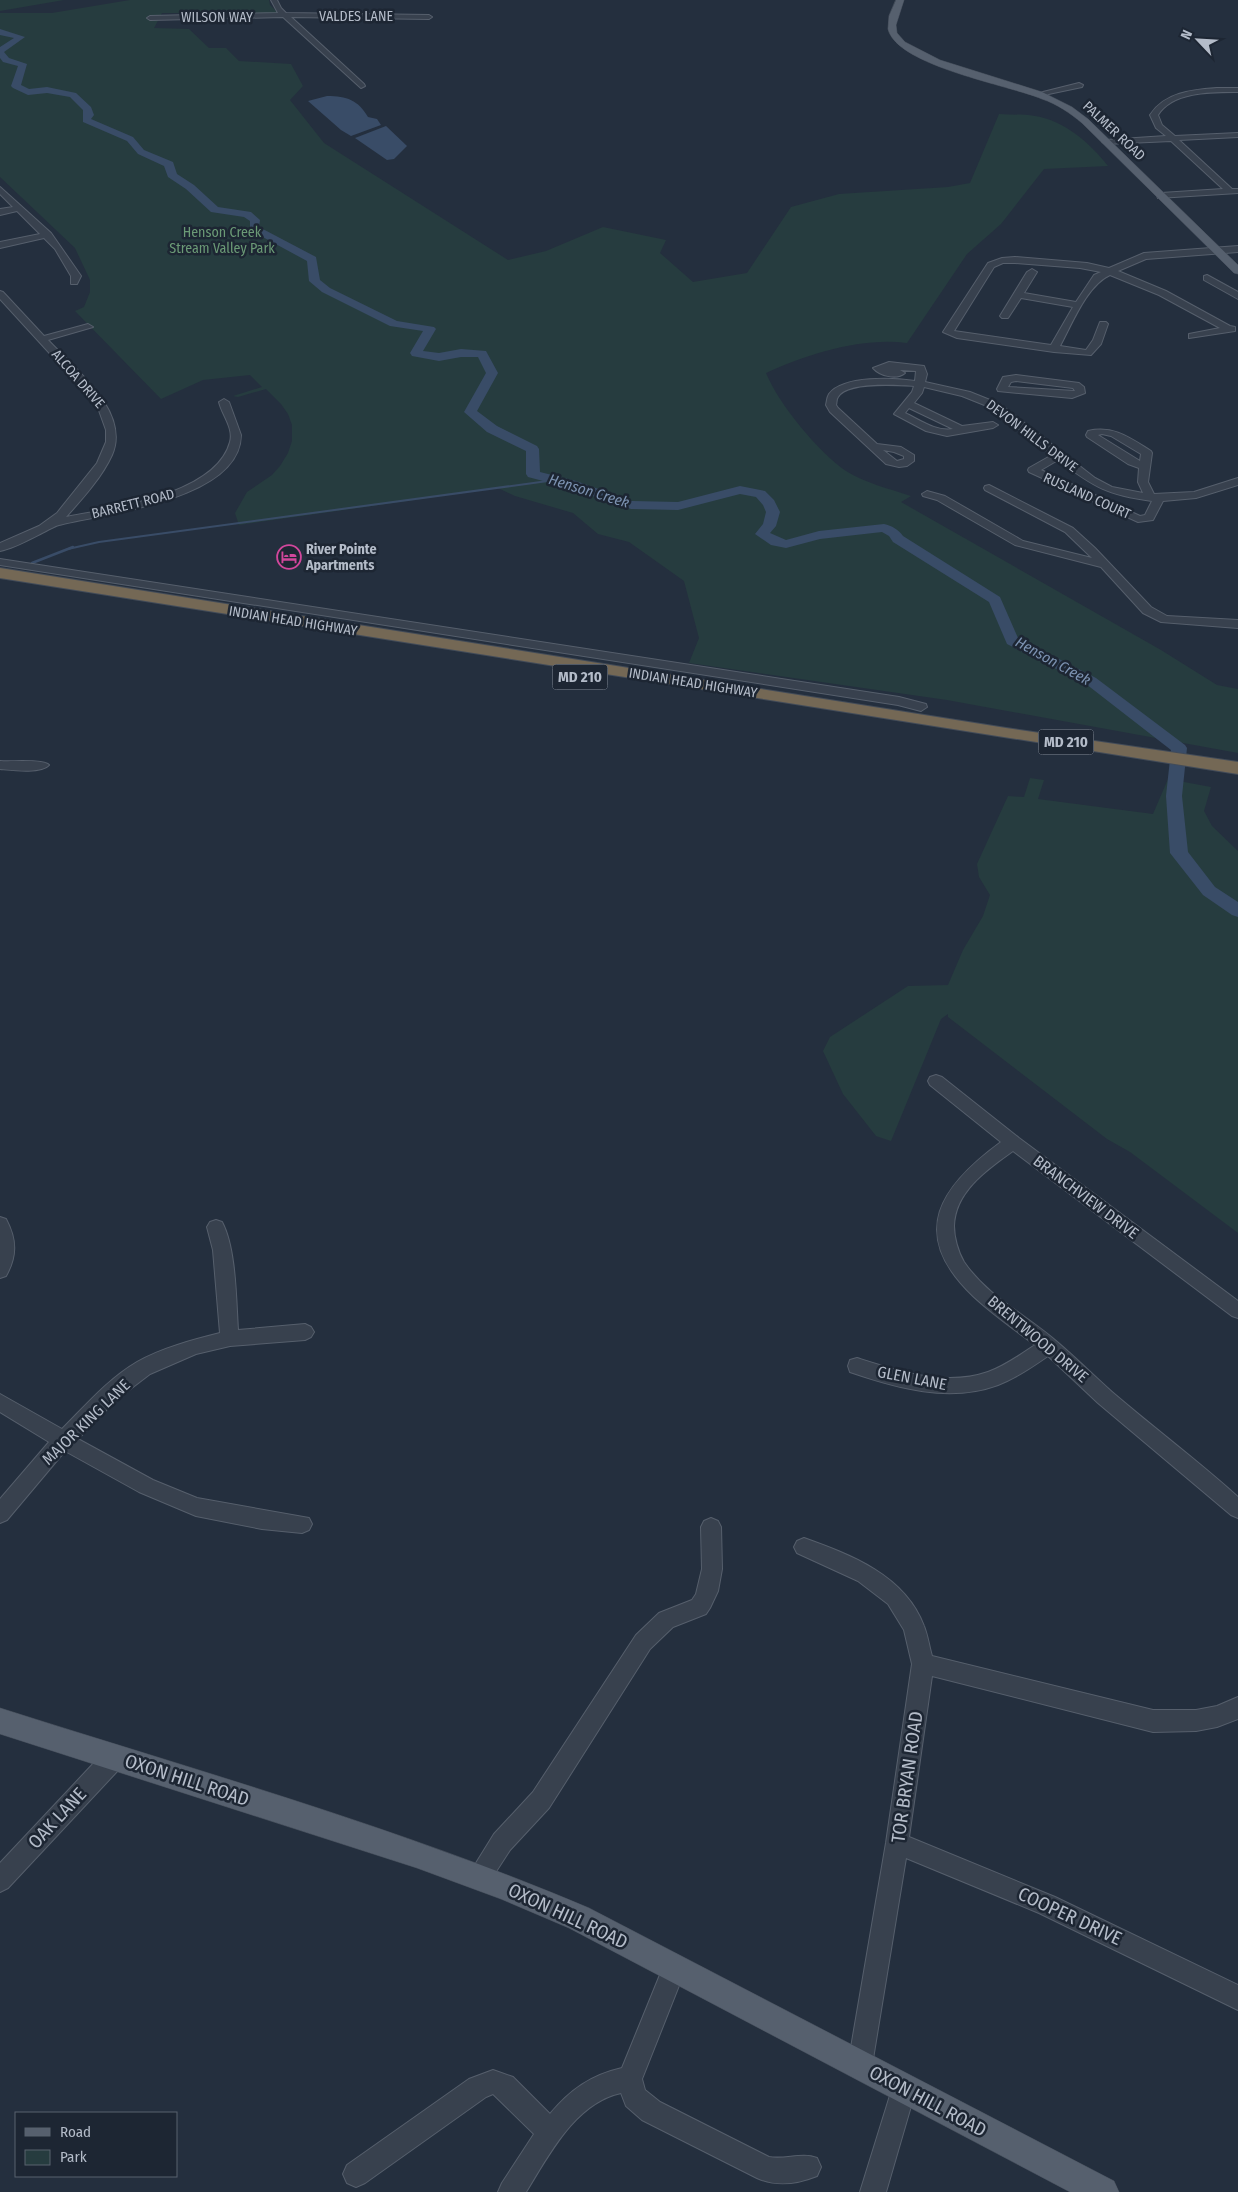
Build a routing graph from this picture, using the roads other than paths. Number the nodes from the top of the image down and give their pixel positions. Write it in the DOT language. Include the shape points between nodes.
graph roads {
  1 [pos="274,0"];
  2 [pos="900,0"];
  3 [pos="284,16"];
  4 [pos="150,18"];
  5 [pos="428,18"];
  6 [pos="1079,85"];
  7 [pos="361,86"];
  8 [pos="1238,90"];
  9 [pos="1039,94"];
  10 [pos="1238,135"];
  11 [pos="1172,138"];
  12 [pos="1106,142"];
  13 [pos="0,190"];
  14 [pos="1234,191"];
  15 [pos="1161,196"];
  16 [pos="19,208"];
  17 [pos="0,212"];
  18 [pos="48,236"];
  19 [pos="0,245"];
  20 [pos="1238,250"];
  21 [pos="1217,251"];
  22 [pos="1238,271"];
  23 [pos="1032,272"];
  24 [pos="1109,272"];
  25 [pos="1207,278"];
  26 [pos="74,282"];
  27 [pos="0,294"];
  28 [pos="1018,295"];
  29 [pos="1238,296"];
  30 [pos="1078,305"];
  31 [pos="1005,316"];
  32 [pos="1103,324"];
  33 [pos="88,327"];
  34 [pos="1233,329"];
  35 [pos="1192,336"];
  36 [pos="43,339"];
  37 [pos="1054,349"];
  38 [pos="921,375"];
  39 [pos="1002,389"];
  40 [pos="982,399"];
  41 [pos="224,402"];
  42 [pos="993,425"];
  43 [pos="874,447"];
  44 [pos="1059,455"];
  45 [pos="1144,466"];
  46 [pos="1235,481"];
  47 [pos="989,488"];
  48 [pos="927,494"];
  49 [pos="1155,498"];
  50 [pos="55,522"];
  51 [pos="0,548"];
  52 [pos="0,562"];
  53 [pos="1105,565"];
  54 [pos="0,573"];
  55 [pos="0,589"];
  56 [pos="1238,624"];
  57 [pos="921,707"];
  58 [pos="904,716"];
  59 [pos="972,727"];
  60 [pos="1160,763"];
  61 [pos="0,765"];
  62 [pos="42,765"];
  63 [pos="1190,767"];
  64 [pos="1238,768"];
  65 [pos="1238,782"];
  66 [pos="936,1081"];
  67 [pos="1013,1142"];
  68 [pos="0,1224"];
  69 [pos="216,1227"];
  70 [pos="0,1271"];
  71 [pos="1238,1311"];
  72 [pos="305,1332"];
  73 [pos="230,1338"];
  74 [pos="1048,1346"];
  75 [pos="857,1366"];
  76 [pos="0,1402"];
  77 [pos="64,1440"];
  78 [pos="1238,1509"];
  79 [pos="0,1514"];
  80 [pos="302,1524"];
  81 [pos="711,1527"];
  82 [pos="804,1547"];
  83 [pos="923,1664"];
  84 [pos="1238,1708"];
  85 [pos="0,1721"];
  86 [pos="115,1757"];
  87 [pos="897,1844"];
  88 [pos="480,1876"];
  89 [pos="0,1880"];
  90 [pos="674,1968"];
  91 [pos="1238,1998"];
  92 [pos="860,2065"];
  93 [pos="630,2079"];
  94 [pos="904,2089"];
  95 [pos="551,2133"];
  96 [pos="808,2167"];
  97 [pos="356,2174"];
  98 [pos="511,2192"];
  99 [pos="873,2192"];
  100 [pos="1103,2192"];
  1 -- 3 [label="street"];
  2 -- 9 [label="main road, PALMER ROAD" via="892,27 898,40 910,50 938,63"];
  3 -- 4 [label="street, WILSON WAY"];
  3 -- 5 [label="street, VALDES LANE"];
  3 -- 7 [label="street"];
  6 -- 9 [label="street"];
  8 -- 11 [label="street" via="1190,94 1160,105 1155,120"];
  9 -- 12 [label="main road, PALMER ROAD" via="1075,113"];
  10 -- 11 [label="street"];
  11 -- 12 [label="street"];
  11 -- 14 [label="street"];
  12 -- 15 [label="main road, PALMER ROAD"];
  13 -- 16 [label="street"];
  14 -- 15 [label="street"];
  15 -- 21 [label="main road, PALMER ROAD"];
  16 -- 17 [label="street"];
  16 -- 18 [label="street"];
  18 -- 19 [label="street"];
  18 -- 26 [label="street" via="62,251 74,274"];
  20 -- 21 [label="street"];
  21 -- 22 [label="main road, PALMER ROAD"];
  21 -- 24 [label="street" via="1144,256"];
  23 -- 28 [label="street"];
  24 -- 30 [label="street" via="1094,280"];
  24 -- 34 [label="street" via="1154,288"];
  24 -- 37 [label="street" via="1079,266 1010,260 996,262 948,332"];
  25 -- 29 [label="street"];
  27 -- 36 [label="street, ALCOA DRIVE"];
  28 -- 30 [label="street"];
  28 -- 31 [label="street"];
  30 -- 37 [label="street"];
  32 -- 37 [label="street" via="1101,335 1090,353"];
  33 -- 36 [label="street"];
  34 -- 35 [label="street"];
  36 -- 50 [label="street, ALCOA DRIVE" via="102,404 112,427 111,448 104,463"];
  38 -- 40 [label="street, DEVON HILLS DRIVE"];
  38 -- 42 [label="street" via="917,392 899,414 941,432"];
  38 -- 43 [label="street, DEVON HILLS DRIVE" via="861,383 841,389 833,396 831,405 834,410"];
  39 -- 39 [label="street" via="1072,396 1080,393 1079,387 1074,385 1016,378 1007,379"];
  39 -- 40 [label="street"];
  40 -- 44 [label="street, DEVON HILLS DRIVE" via="1007,414"];
  41 -- 50 [label="street, BARRETT ROAD" via="236,429 236,440 234,451 212,474 165,498"];
  44 -- 49 [label="street, DEVON HILLS DRIVE" via="1083,475 1103,486"];
  44 -- 49 [label="street, RUSLAND COURT" via="1033,470 1138,519 1150,518"];
  45 -- 45 [label="street" via="1092,437 1092,433 1109,431 1124,438 1147,453"];
  45 -- 49 [label="street" via="1143,482"];
  46 -- 49 [label="street, DEVON HILLS DRIVE" via="1196,495"];
  47 -- 53 [label="street" via="1069,530"];
  48 -- 53 [label="street" via="941,498 1019,543"];
  50 -- 51 [label="street, ALCOA DRIVE"];
  52 -- 57 [label="street" via="899,701"];
  53 -- 56 [label="street" via="1156,616"];
  54 -- 58 [label="highway, INDIAN HEAD HIGHWAY / MD 210"];
  55 -- 60 [label="highway, INDIAN HEAD HIGHWAY / MD 210"];
  57 -- 58 [label="highway" via="918,714"];
  57 -- 59 [label="highway"];
  58 -- 59 [label="highway, INDIAN HEAD HIGHWAY / MD 210"];
  59 -- 60 [label="highway, INDIAN HEAD HIGHWAY / MD 210"];
  60 -- 63 [label="highway, INDIAN HEAD HIGHWAY / MD 210"];
  61 -- 62 [label="street"];
  63 -- 64 [label="highway, INDIAN HEAD HIGHWAY / MD 210"];
  63 -- 65 [label="highway, INDIAN HEAD HIGHWAY / MD 210"];
  66 -- 67 [label="street, BRANCHVIEW DRIVE"];
  67 -- 71 [label="street, BRANCHVIEW DRIVE"];
  67 -- 74 [label="street, BRENTWOOD DRIVE" via="957,1191 946,1221 947,1237 958,1266 968,1278"];
  68 -- 70 [label="street" via="7,1250"];
  69 -- 73 [label="street" via="222,1250"];
  72 -- 73 [label="street, MAJOR KING LANE"];
  73 -- 77 [label="street, MAJOR KING LANE" via="193,1347 143,1368 109,1394"];
  74 -- 75 [label="street, GLEN LANE" via="993,1378 972,1385 926,1384"];
  74 -- 78 [label="street, BRENTWOOD DRIVE"];
  76 -- 77 [label="street"];
  77 -- 79 [label="street, MAJOR KING LANE"];
  77 -- 80 [label="street" via="146,1486 196,1507"];
  81 -- 88 [label="street" via="712,1568 703,1602 699,1607 666,1620 642,1642 542,1800 502,1842"];
  82 -- 83 [label="street, TOR BRYAN ROAD" via="865,1574 895,1597 914,1627"];
  83 -- 84 [label="street" via="1153,1721 1179,1723 1210,1719"];
  83 -- 87 [label="street, TOR BRYAN ROAD"];
  85 -- 86 [label="main road, OXON HILL ROAD"];
  86 -- 88 [label="main road, OXON HILL ROAD"];
  86 -- 89 [label="street, OAK LANE"];
  87 -- 91 [label="street, COOPER DRIVE" via="1047,1905"];
  87 -- 92 [label="street, TOR BRYAN ROAD"];
  88 -- 90 [label="main road, OXON HILL ROAD" via="579,1918"];
  90 -- 92 [label="main road, OXON HILL ROAD"];
  90 -- 93 [label="street"];
  92 -- 94 [label="main road, OXON HILL ROAD"];
  93 -- 95 [label="street" via="590,2092"];
  93 -- 96 [label="street" via="635,2098 651,2111 766,2169 791,2172"];
  94 -- 99 [label="street"];
  94 -- 100 [label="main road, OXON HILL ROAD"];
  95 -- 97 [label="street" via="504,2086 493,2082 478,2088"];
  95 -- 98 [label="street"];
}
